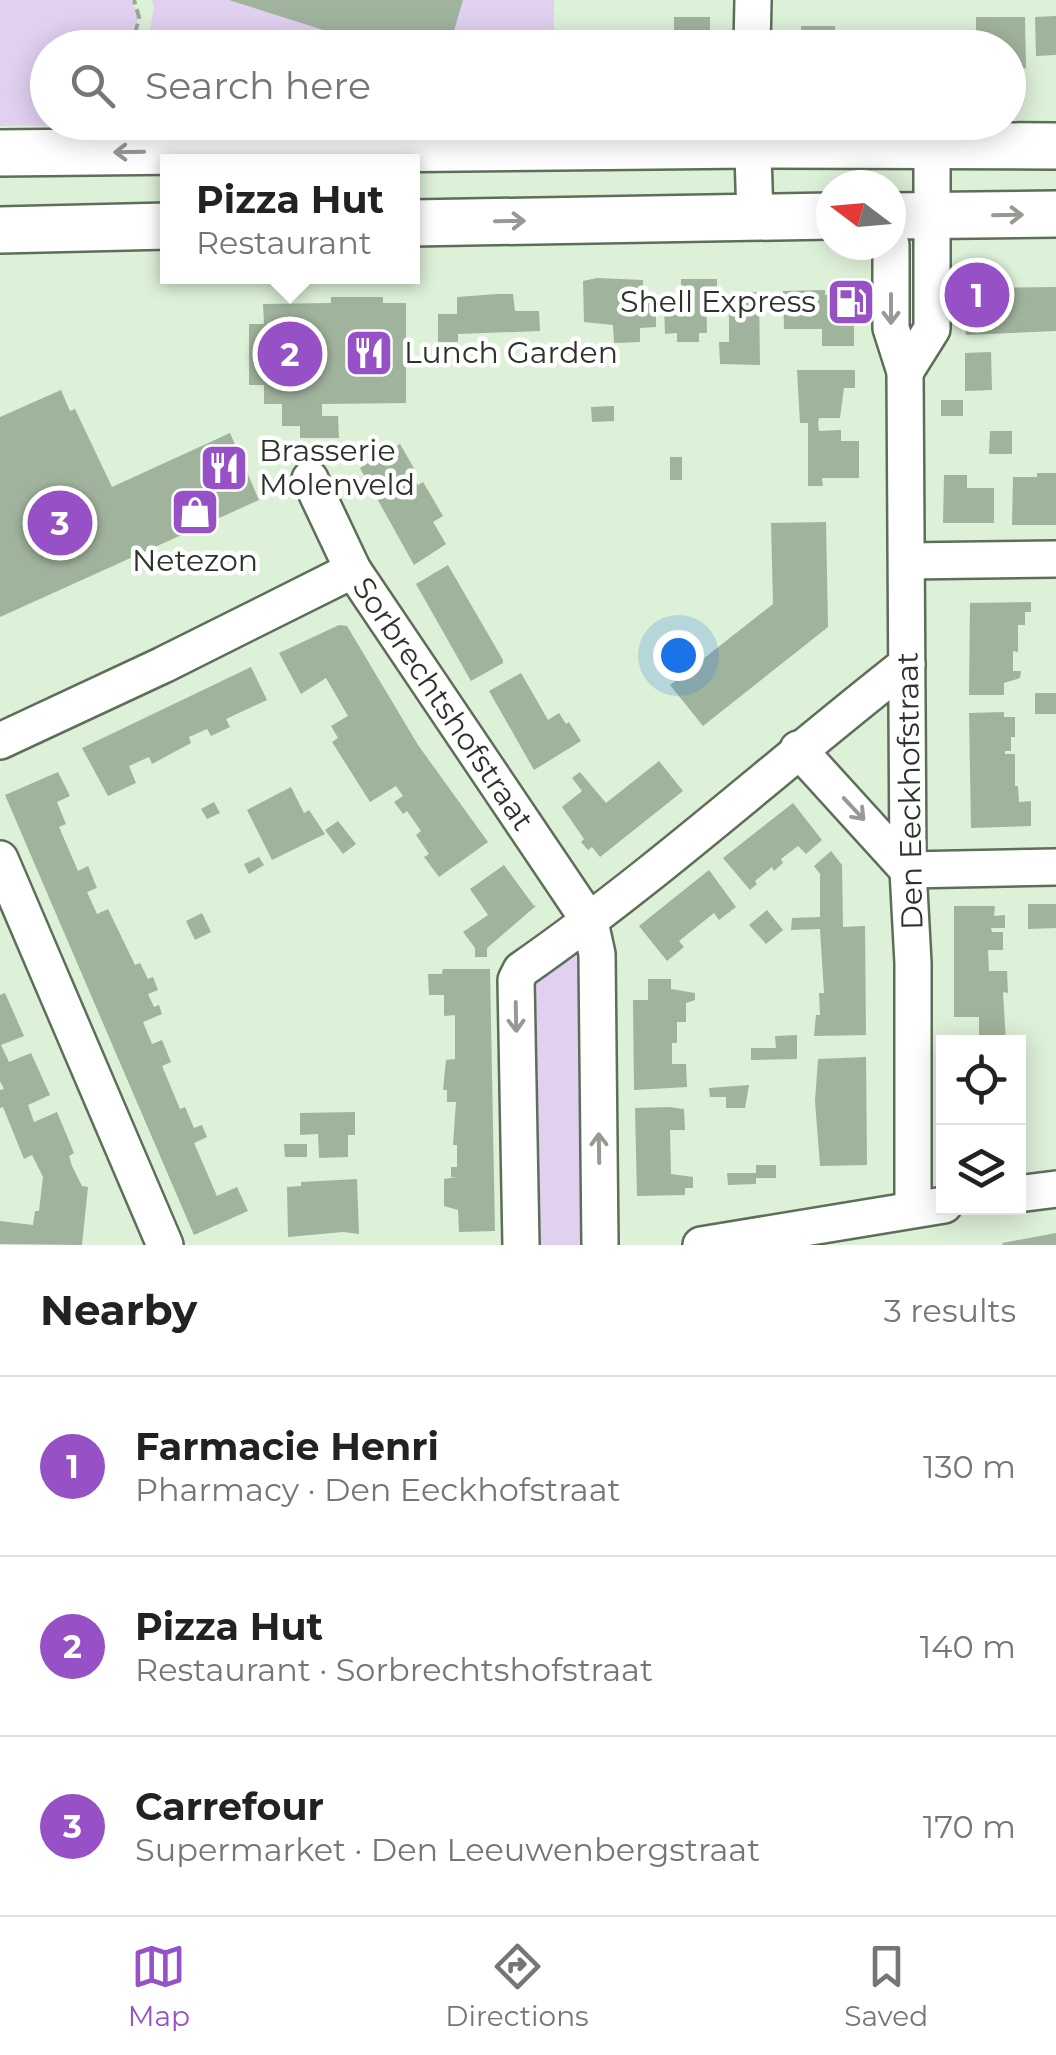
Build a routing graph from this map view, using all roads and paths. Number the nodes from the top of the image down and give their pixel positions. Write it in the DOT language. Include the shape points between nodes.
graph roads {
  1 [pos="134,0"];
  2 [pos="753,0"];
  3 [pos="136,30"];
  4 [pos="752,30"];
  5 [pos="526,140"];
  6 [pos="752,140"];
  7 [pos="835,140"];
  8 [pos="1056,146"];
  9 [pos="932,147"];
  10 [pos="0,154"];
  11 [pos="1056,214"];
  12 [pos="816,216"];
  13 [pos="754,217"];
  14 [pos="919,221"];
  15 [pos="420,223"];
  16 [pos="160,226"];
  17 [pos="0,230"];
  18 [pos="891,260"];
  19 [pos="905,372"];
  20 [pos="310,479"];
  21 [pos="1056,560"];
  22 [pos="907,561"];
  23 [pos="353,570"];
  24 [pos="907,664"];
  25 [pos="0,741"];
  26 [pos="798,748"];
  27 [pos="0,859"];
  28 [pos="1056,867"];
  29 [pos="908,870"];
  30 [pos="590,922"];
  31 [pos="1056,1189"];
  32 [pos="1026,1193"];
  33 [pos="928,1207"];
  34 [pos="165,1245"];
  35 [pos="521,1245"];
  36 [pos="600,1245"];
  37 [pos="702,1245"];
  1 -- 3 [label="path"];
  2 -- 4 [label="street"];
  5 -- 10 [label="main road, one-way"];
  6 -- 13 [label="street"];
  7 -- 9 [label="main road"];
  8 -- 9 [label="main road"];
  9 -- 14 [label="street"];
  14 -- 11 [label="main road, one-way"];
  12 -- 13 [label="main road"];
  15 -- 13 [label="main road, one-way"];
  14 -- 19 [label="street" via="932,329"];
  16 -- 17 [label="main road"];
  18 -- 19 [label="street, Den Eeckhofstraat, one-way" via="891,328"];
  19 -- 22 [label="street, Den Eeckhofstraat"];
  20 -- 23 [label="street, Sorbrechtshofstraat"];
  21 -- 22 [label="street"];
  22 -- 24 [label="street, Den Eeckhofstraat"];
  23 -- 25 [label="street"];
  23 -- 30 [label="street, Sorbrechtshofstraat"];
  24 -- 26 [label="street"];
  24 -- 29 [label="street, Den Eeckhofstraat"];
  26 -- 29 [label="street, one-way"];
  26 -- 30 [label="street"];
  27 -- 34 [label="street"];
  28 -- 29 [label="street"];
  29 -- 33 [label="street, Den Eeckhofstraat"];
  30 -- 35 [label="street, one-way" via="516,980"];
  36 -- 30 [label="street, one-way" via="597,954"];
  31 -- 32 [label="street"];
  33 -- 37 [label="street"];
}
